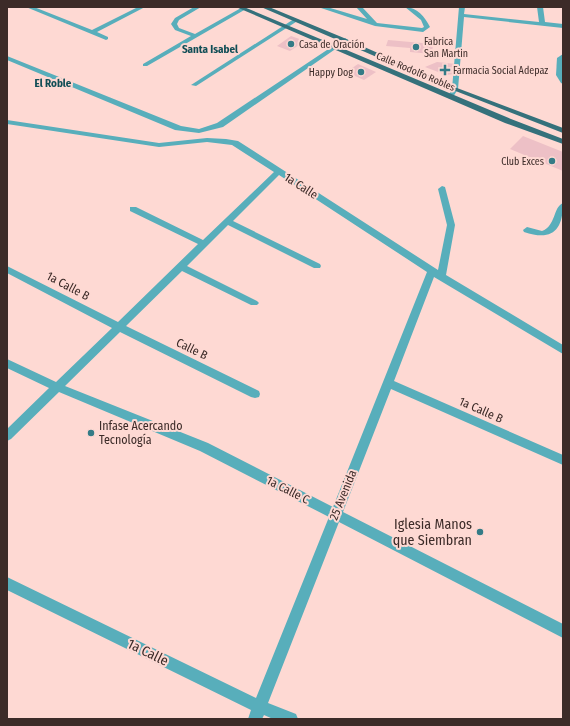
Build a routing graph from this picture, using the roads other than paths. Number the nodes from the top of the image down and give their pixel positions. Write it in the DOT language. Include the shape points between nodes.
graph roads {
  1 [pos="29,7"];
  2 [pos="142,7"];
  3 [pos="198,7"];
  4 [pos="264,7"];
  5 [pos="321,7"];
  6 [pos="359,7"];
  7 [pos="408,7"];
  8 [pos="462,7"];
  9 [pos="540,7"];
  10 [pos="241,8"];
  11 [pos="461,15"];
  12 [pos="296,20"];
  13 [pos="375,24"];
  14 [pos="542,24"];
  15 [pos="285,26"];
  16 [pos="563,26"];
  17 [pos="93,32"];
  18 [pos="195,36"];
  19 [pos="106,38"];
  20 [pos="345,40"];
  21 [pos="334,46"];
  22 [pos="563,56"];
  23 [pos="7,58"];
  24 [pos="145,65"];
  25 [pos="563,82"];
  26 [pos="194,85"];
  27 [pos="455,89"];
  28 [pos="451,96"];
  29 [pos="7,122"];
  30 [pos="563,131"];
  31 [pos="563,142"];
  32 [pos="278,171"];
  33 [pos="442,189"];
  34 [pos="563,206"];
  35 [pos="133,209"];
  36 [pos="227,221"];
  37 [pos="527,230"];
  38 [pos="205,244"];
  39 [pos="317,266"];
  40 [pos="182,267"];
  41 [pos="7,269"];
  42 [pos="436,274"];
  43 [pos="254,303"];
  44 [pos="118,327"];
  45 [pos="563,350"];
  46 [pos="7,363"];
  47 [pos="388,383"];
  48 [pos="57,387"];
  49 [pos="255,394"];
  50 [pos="7,436"];
  51 [pos="563,460"];
  52 [pos="336,513"];
  53 [pos="7,583"];
  54 [pos="563,631"];
  55 [pos="257,713"];
  56 [pos="291,719"];
  1 -- 17 [label="street"];
  2 -- 17 [label="street"];
  3 -- 18 [label="street" via="177,19 174,24 177,29"];
  4 -- 12 [label="main road, Calle Rodolfo Robles"];
  5 -- 13 [label="street"];
  6 -- 13 [label="street"];
  7 -- 13 [label="street" via="423,19 427,26 423,30"];
  8 -- 11 [label="street"];
  9 -- 14 [label="street"];
  10 -- 15 [label="main road, Calle Rodolfo Robles"];
  10 -- 18 [label="street"];
  11 -- 14 [label="street"];
  11 -- 27 [label="street"];
  12 -- 15 [label="street"];
  12 -- 20 [label="main road, Calle Rodolfo Robles"];
  14 -- 16 [label="street"];
  15 -- 21 [label="main road, Calle Rodolfo Robles"];
  15 -- 26 [label="street"];
  17 -- 19 [label="street"];
  18 -- 24 [label="street"];
  20 -- 21 [label="street"];
  20 -- 27 [label="main road, Calle Rodolfo Robles"];
  21 -- 23 [label="street" via="220,125 205,131 192,132"];
  21 -- 28 [label="main road, Calle Rodolfo Robles"];
  22 -- 25 [label="street" via="560,58 559,75"];
  27 -- 28 [label="street"];
  27 -- 30 [label="main road, Calle Rodolfo Robles"];
  28 -- 31 [label="main road, Calle Rodolfo Robles"];
  29 -- 32 [label="street, 1a Calle" via="159,145 226,140 235,143"];
  32 -- 36 [label="street"];
  32 -- 42 [label="street, 1a Calle"];
  33 -- 42 [label="street, 25 Avenida" via="451,225"];
  34 -- 37 [label="street" via="552,230 548,233"];
  35 -- 38 [label="street"];
  36 -- 38 [label="street"];
  36 -- 39 [label="street"];
  38 -- 40 [label="street"];
  40 -- 43 [label="street"];
  40 -- 44 [label="street"];
  41 -- 44 [label="street, 1a Calle B"];
  42 -- 45 [label="street, 1a Calle"];
  42 -- 47 [label="street, 25 Avenida"];
  44 -- 48 [label="street"];
  44 -- 49 [label="street, Calle B"];
  46 -- 48 [label="street, 1a Calle C"];
  47 -- 51 [label="street, 1a Calle B"];
  47 -- 52 [label="street, 25 Avenida"];
  48 -- 50 [label="street"];
  48 -- 52 [label="street, 1a Calle C" via="204,447"];
  52 -- 54 [label="street, 1a Calle C"];
  52 -- 55 [label="street, 25 Avenida"];
  53 -- 55 [label="street, 1a Calle"];
  55 -- 56 [label="street, 1a Calle"];
}
